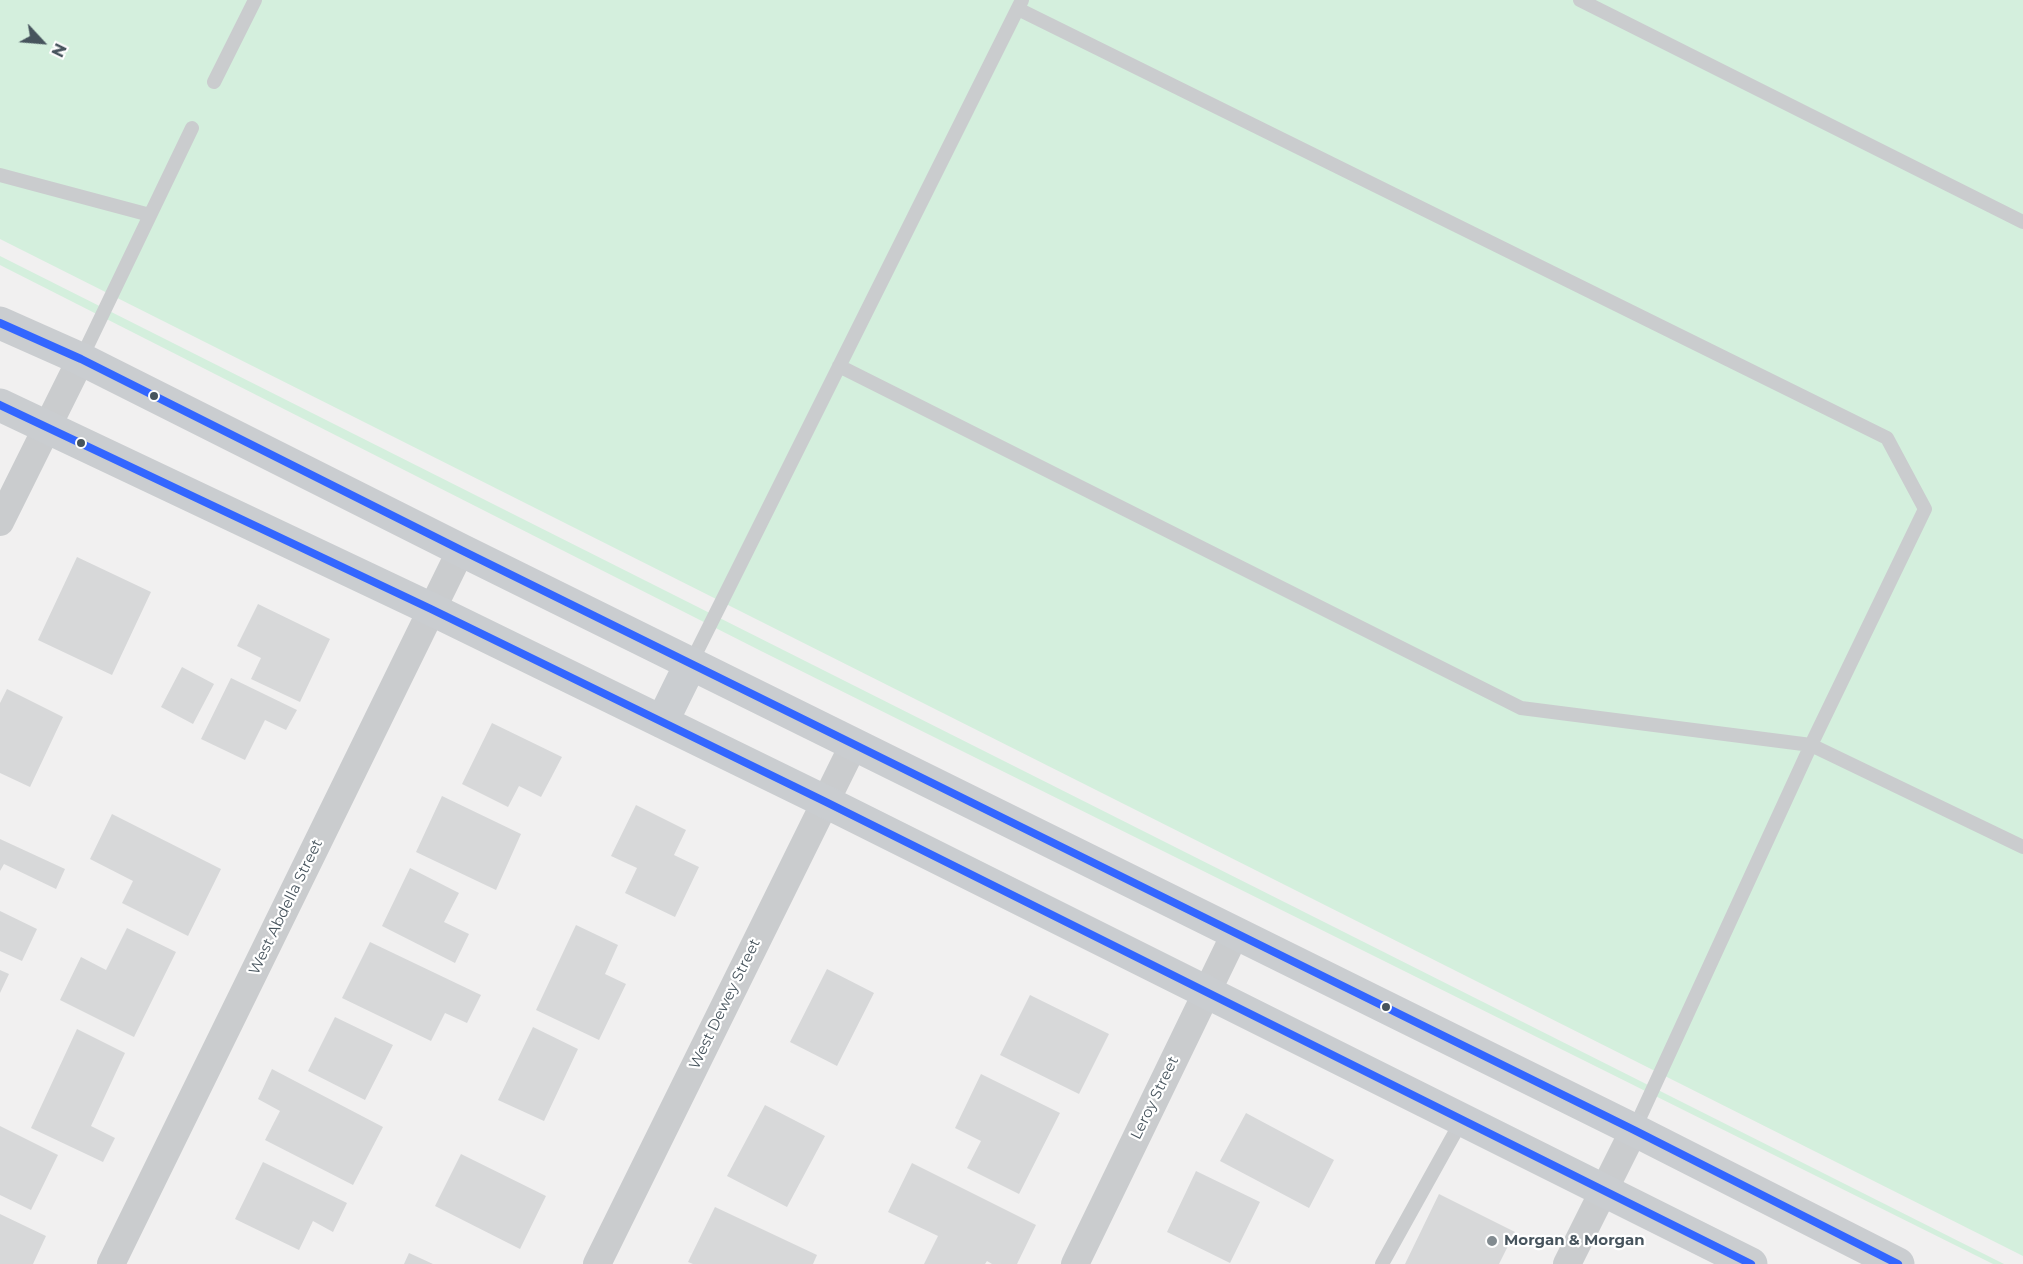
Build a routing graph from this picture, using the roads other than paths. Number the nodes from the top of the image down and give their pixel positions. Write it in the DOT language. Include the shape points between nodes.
graph roads {
  1 [pos="255,0"];
  2 [pos="1580,0"];
  3 [pos="1020,5"];
  4 [pos="214,82"];
  5 [pos="192,128"];
  6 [pos="0,175"];
  7 [pos="150,215"];
  8 [pos="2023,222"];
  9 [pos="0,322"];
  10 [pos="81,359"];
  11 [pos="839,366"];
  12 [pos="0,405"];
  13 [pos="48,426"];
  14 [pos="0,522"];
  15 [pos="461,550"];
  16 [pos="431,609"];
  17 [pos="691,663"];
  18 [pos="662,722"];
  19 [pos="854,744"];
  20 [pos="1811,746"];
  21 [pos="826,802"];
  22 [pos="2023,847"];
  23 [pos="1236,932"];
  24 [pos="1206,993"];
  25 [pos="1461,1120"];
  26 [pos="1634,1130"];
  27 [pos="1604,1191"];
  28 [pos="111,1264"];
  29 [pos="597,1264"];
  30 [pos="1075,1264"];
  31 [pos="1382,1264"];
  32 [pos="1567,1264"];
  33 [pos="1751,1264"];
  34 [pos="1898,1264"];
  1 -- 4 [label="lane"];
  2 -- 8 [label="lane"];
  3 -- 11 [label="lane"];
  3 -- 20 [label="lane" via="1887,438 1925,508"];
  5 -- 7 [label="lane"];
  6 -- 7 [label="lane"];
  7 -- 10 [label="lane"];
  9 -- 10 [label="street"];
  10 -- 13 [label="street"];
  10 -- 15 [label="street"];
  11 -- 17 [label="lane"];
  11 -- 20 [label="lane" via="1521,708"];
  12 -- 13 [label="street"];
  13 -- 14 [label="street"];
  13 -- 16 [label="street"];
  15 -- 16 [label="street, West Abdella Street"];
  15 -- 17 [label="street"];
  16 -- 18 [label="street"];
  16 -- 28 [label="street, West Abdella Street"];
  17 -- 18 [label="street"];
  17 -- 19 [label="street"];
  18 -- 21 [label="street"];
  19 -- 21 [label="street, West Dewey Street"];
  19 -- 23 [label="street"];
  20 -- 22 [label="lane"];
  20 -- 26 [label="lane"];
  21 -- 24 [label="street"];
  21 -- 29 [label="street, West Dewey Street"];
  23 -- 24 [label="street, Leroy Street"];
  23 -- 26 [label="street"];
  24 -- 25 [label="street"];
  24 -- 30 [label="street, Leroy Street"];
  25 -- 27 [label="street"];
  25 -- 31 [label="lane"];
  26 -- 27 [label="street"];
  26 -- 34 [label="street"];
  27 -- 32 [label="street"];
  27 -- 33 [label="street"];
}
